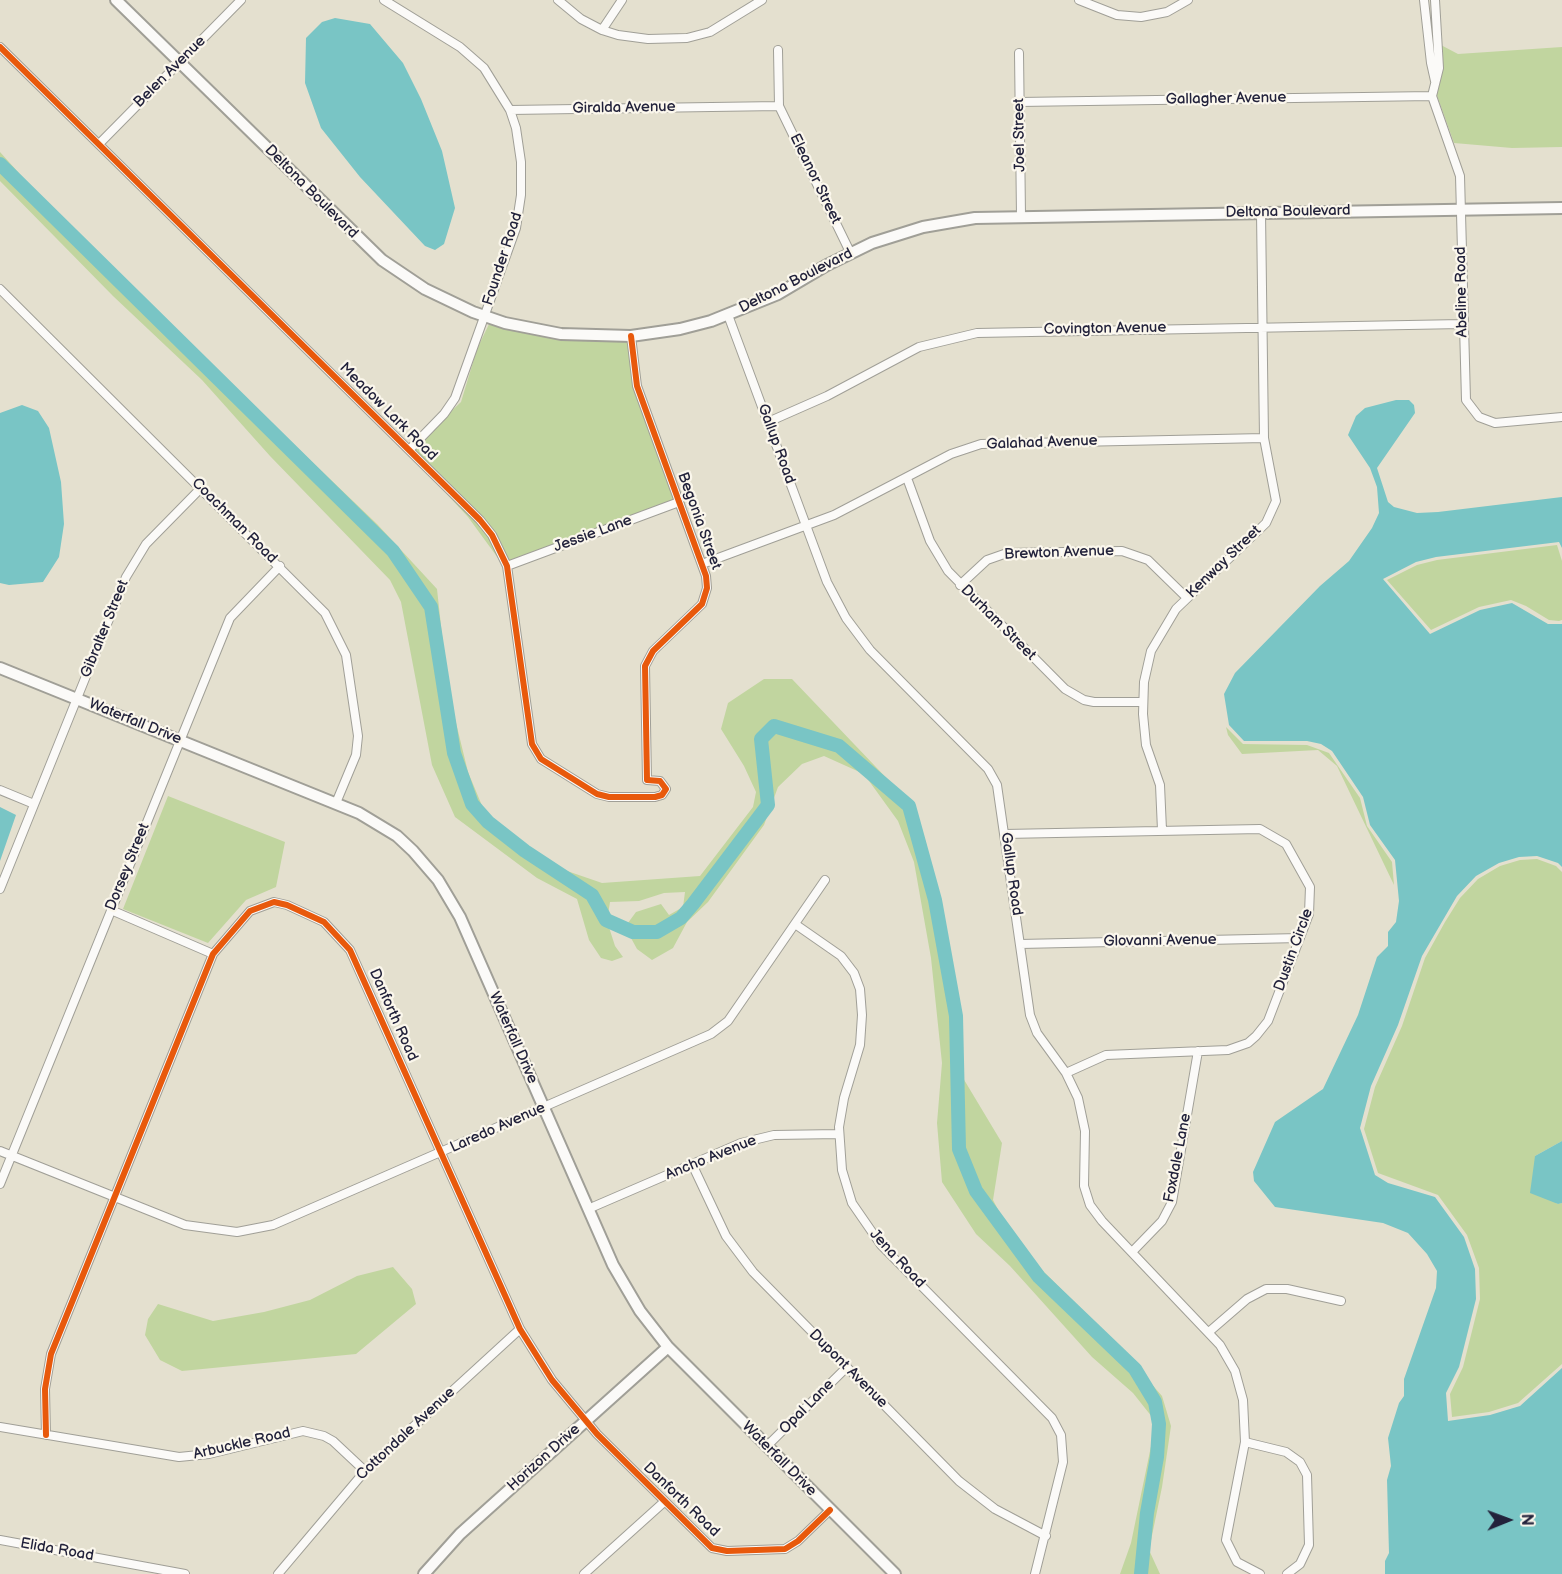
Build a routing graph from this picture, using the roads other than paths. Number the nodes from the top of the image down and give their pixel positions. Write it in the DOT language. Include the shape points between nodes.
graph roads {
  1 [pos="116,0"];
  2 [pos="242,0"];
  3 [pos="384,0"];
  4 [pos="558,0"];
  5 [pos="622,0"];
  6 [pos="762,0"];
  7 [pos="1079,0"];
  8 [pos="1188,0"];
  9 [pos="1424,0"];
  10 [pos="1435,0"];
  11 [pos="602,30"];
  12 [pos="0,47"];
  13 [pos="778,50"];
  14 [pos="1018,53"];
  15 [pos="179,63"];
  16 [pos="1436,82"];
  17 [pos="1432,96"];
  18 [pos="1019,102"];
  19 [pos="779,106"];
  20 [pos="510,110"];
  21 [pos="99,144"];
  22 [pos="1562,208"];
  23 [pos="1461,209"];
  24 [pos="1261,213"];
  25 [pos="1021,216"];
  26 [pos="850,252"];
  27 [pos="1,293"];
  28 [pos="728,315"];
  29 [pos="484,316"];
  30 [pos="1462,324"];
  31 [pos="1262,327"];
  32 [pos="631,336"];
  33 [pos="1562,417"];
  34 [pos="768,422"];
  35 [pos="1264,438"];
  36 [pos="409,450"];
  37 [pos="907,478"];
  38 [pos="201,488"];
  39 [pos="680,502"];
  40 [pos="806,526"];
  41 [pos="702,564"];
  42 [pos="280,566"];
  43 [pos="507,566"];
  44 [pos="960,585"];
  45 [pos="1187,598"];
  46 [pos="0,668"];
  47 [pos="77,698"];
  48 [pos="1142,702"];
  49 [pos="180,740"];
  50 [pos="666,789"];
  51 [pos="0,790"];
  52 [pos="336,803"];
  53 [pos="34,804"];
  54 [pos="1162,830"];
  55 [pos="1005,834"];
  56 [pos="825,880"];
  57 [pos="0,889"];
  58 [pos="111,910"];
  59 [pos="795,924"];
  60 [pos="1300,938"];
  61 [pos="1020,944"];
  62 [pos="213,954"];
  63 [pos="1198,1051"];
  64 [pos="1066,1073"];
  65 [pos="544,1108"];
  66 [pos="839,1134"];
  67 [pos="0,1151"];
  68 [pos="441,1153"];
  69 [pos="12,1155"];
  70 [pos="692,1164"];
  71 [pos="0,1184"];
  72 [pos="114,1197"];
  73 [pos="588,1209"];
  74 [pos="1132,1252"];
  75 [pos="1341,1301"];
  76 [pos="520,1329"];
  77 [pos="1210,1331"];
  78 [pos="668,1347"];
  79 [pos="847,1367"];
  80 [pos="585,1421"];
  81 [pos="0,1427"];
  82 [pos="46,1435"];
  83 [pos="1245,1442"];
  84 [pos="767,1446"];
  85 [pos="365,1471"];
  86 [pos="663,1502"];
  87 [pos="830,1510"];
  88 [pos="1046,1536"];
  89 [pos="0,1540"];
  90 [pos="185,1574"];
  91 [pos="278,1574"];
  92 [pos="424,1574"];
  93 [pos="584,1574"];
  94 [pos="895,1574"];
  95 [pos="1035,1574"];
  96 [pos="1260,1574"];
  97 [pos="1287,1574"];
  1 -- 15 [label="street, Deltona Boulevard"];
  2 -- 15 [label="street, Belen Avenue"];
  3 -- 20 [label="street, Founder Road" via="472,56 494,80"];
  4 -- 11 [label="street"];
  5 -- 11 [label="street"];
  6 -- 11 [label="street" via="699,36 630,38"];
  7 -- 8 [label="street" via="1117,15 1141,17 1167,12"];
  9 -- 16 [label="street"];
  10 -- 16 [label="street" via="1439,37"];
  12 -- 21 [label="street, Meadow Lark Road"];
  13 -- 19 [label="street, Eleanor Street"];
  14 -- 18 [label="street, Joel Street"];
  15 -- 21 [label="street, Belen Avenue"];
  15 -- 29 [label="street, Deltona Boulevard" via="382,260 425,289"];
  16 -- 17 [label="street"];
  17 -- 18 [label="street, Gallagher Avenue"];
  17 -- 23 [label="street, Abeline Road" via="1458,166"];
  18 -- 25 [label="street, Joel Street"];
  19 -- 20 [label="street, Giralda Avenue"];
  19 -- 26 [label="street, Eleanor Street"];
  20 -- 29 [label="street, Founder Road" via="520,145 519,212"];
  21 -- 36 [label="street, Meadow Lark Road"];
  22 -- 23 [label="street, Deltona Boulevard"];
  23 -- 24 [label="street, Deltona Boulevard"];
  23 -- 30 [label="street, Abeline Road"];
  24 -- 25 [label="street, Deltona Boulevard"];
  24 -- 31 [label="street, Kenway Street"];
  25 -- 26 [label="street, Deltona Boulevard" via="975,218 923,227"];
  26 -- 28 [label="street, Deltona Boulevard" via="778,294"];
  27 -- 38 [label="street, Coachman Road"];
  28 -- 32 [label="street, Deltona Boulevard" via="680,329"];
  28 -- 34 [label="street, Gallup Road"];
  29 -- 32 [label="street, Deltona Boulevard" via="561,334"];
  29 -- 36 [label="street, Founder Road" via="450,408"];
  30 -- 31 [label="street, Covington Avenue"];
  30 -- 33 [label="street, Abeline Road" via="1464,392 1473,411 1495,423"];
  31 -- 34 [label="street, Covington Avenue" via="1001,331 956,336 899,356 827,396"];
  31 -- 35 [label="street, Kenway Street"];
  32 -- 39 [label="street, Begonia Street" via="637,386"];
  34 -- 40 [label="street, Gallup Road"];
  35 -- 37 [label="street, Galahad Avenue" via="996,442 964,448"];
  35 -- 45 [label="street, Kenway Street" via="1276,493 1274,510 1266,523"];
  36 -- 43 [label="street, Meadow Lark Road" via="480,520"];
  37 -- 40 [label="street, Galahad Avenue"];
  37 -- 44 [label="street, Durham Street" via="930,541"];
  38 -- 42 [label="street, Coachman Road"];
  38 -- 47 [label="street, Gibralter Street" via="136,558"];
  39 -- 41 [label="street, Begonia Street"];
  39 -- 43 [label="street, Jessie Lane"];
  40 -- 41 [label="street, Galahad Avenue"];
  40 -- 55 [label="street, Gallup Road" via="827,582 858,635 993,776 1000,794"];
  41 -- 50 [label="street, Begonia Street" via="708,582 702,604 653,651 645,666 647,780 660,781"];
  42 -- 49 [label="street, Dorsey Street" via="230,618"];
  42 -- 52 [label="street, Coachman Road" via="325,613 341,641 350,672 358,746"];
  43 -- 50 [label="street, Meadow Lark Road" via="532,744 541,759 597,794 609,797 655,797"];
  44 -- 45 [label="street, Brewton Avenue" via="987,560 1007,553 1122,551 1148,560"];
  44 -- 48 [label="street, Durham Street" via="1074,695 1094,702"];
  45 -- 48 [label="street, Kenway Street" via="1166,623 1151,651"];
  46 -- 47 [label="street, Waterfall Drive"];
  47 -- 49 [label="street, Waterfall Drive"];
  47 -- 53 [label="street, Gibralter Street"];
  48 -- 54 [label="street, Kenway Street" via="1146,746 1160,785"];
  49 -- 52 [label="street, Waterfall Drive"];
  49 -- 58 [label="street, Dorsey Street"];
  51 -- 53 [label="street"];
  52 -- 65 [label="street, Waterfall Drive" via="397,837 438,880 460,917"];
  53 -- 57 [label="street, Gibralter Street"];
  54 -- 55 [label="street, Dustin Circle"];
  54 -- 60 [label="street, Dustin Circle" via="1251,828 1278,837 1293,852 1310,887 1311,906"];
  55 -- 61 [label="street, Gallup Road"];
  56 -- 59 [label="street, Laredo Avenue"];
  58 -- 62 [label="street"];
  58 -- 69 [label="street, Dorsey Street"];
  59 -- 65 [label="street, Laredo Avenue" via="720,1028"];
  59 -- 66 [label="street, Jena Road" via="848,964 860,989 860,1045 844,1098"];
  60 -- 61 [label="street, Glovanni Avenue"];
  60 -- 63 [label="street, Dustin Circle" via="1262,1030 1238,1047"];
  61 -- 64 [label="street, Gallup Road" via="1033,1025"];
  62 -- 68 [label="street, Danforth Road" via="250,911 265,903 287,904 334,930 357,961"];
  62 -- 72 [label="street, Danforth Road"];
  63 -- 64 [label="street, Dustin Circle" via="1106,1055"];
  63 -- 74 [label="street, Foxdale Lane" via="1172,1202 1162,1221"];
  64 -- 74 [label="street, Gallup Road" via="1084,1123 1087,1197 1095,1214"];
  65 -- 68 [label="street, Laredo Avenue"];
  65 -- 73 [label="street, Waterfall Drive"];
  66 -- 70 [label="street, Ancho Avenue" via="757,1138"];
  66 -- 88 [label="street, Jena Road" via="846,1186 870,1232 1057,1425 1064,1443 1064,1462"];
  67 -- 69 [label="street, Laredo Avenue"];
  68 -- 72 [label="street, Laredo Avenue" via="289,1219 246,1231 222,1232 185,1225"];
  68 -- 76 [label="street, Danforth Road"];
  69 -- 71 [label="street, Dorsey Street"];
  69 -- 72 [label="street, Laredo Avenue"];
  70 -- 73 [label="street, Ancho Avenue"];
  70 -- 79 [label="street, Dupont Avenue" via="716,1218 739,1256"];
  72 -- 82 [label="street, Danforth Road" via="51,1353 45,1389"];
  73 -- 78 [label="street, Waterfall Drive" via="626,1289"];
  74 -- 77 [label="street, Gallup Road"];
  75 -- 77 [label="street" via="1287,1288 1266,1290 1247,1299"];
  76 -- 80 [label="street, Danforth Road" via="552,1380"];
  76 -- 85 [label="street, Cottondale Avenue"];
  77 -- 83 [label="street, Gallup Road" via="1228,1357 1239,1383"];
  78 -- 80 [label="street, Horizon Drive"];
  78 -- 84 [label="street, Waterfall Drive"];
  79 -- 84 [label="street, Opal Lane"];
  79 -- 88 [label="street, Dupont Avenue" via="976,1495"];
  80 -- 86 [label="street, Danforth Road"];
  80 -- 92 [label="street, Horizon Drive" via="460,1534"];
  81 -- 82 [label="street, Arbuckle Road"];
  82 -- 85 [label="street, Arbuckle Road" via="179,1457 313,1432 333,1441"];
  83 -- 96 [label="street, Gallup Road" via="1226,1540 1238,1562"];
  83 -- 97 [label="street" via="1286,1452 1300,1462 1307,1475 1308,1551"];
  84 -- 87 [label="street, Waterfall Drive"];
  85 -- 91 [label="street, Cottondale Avenue"];
  86 -- 87 [label="street, Danforth Road" via="705,1544 727,1551 785,1549"];
  86 -- 93 [label="street"];
  87 -- 94 [label="street, Waterfall Drive"];
  88 -- 95 [label="street, Jena Road"];
  89 -- 90 [label="street, Elida Road"];
}
